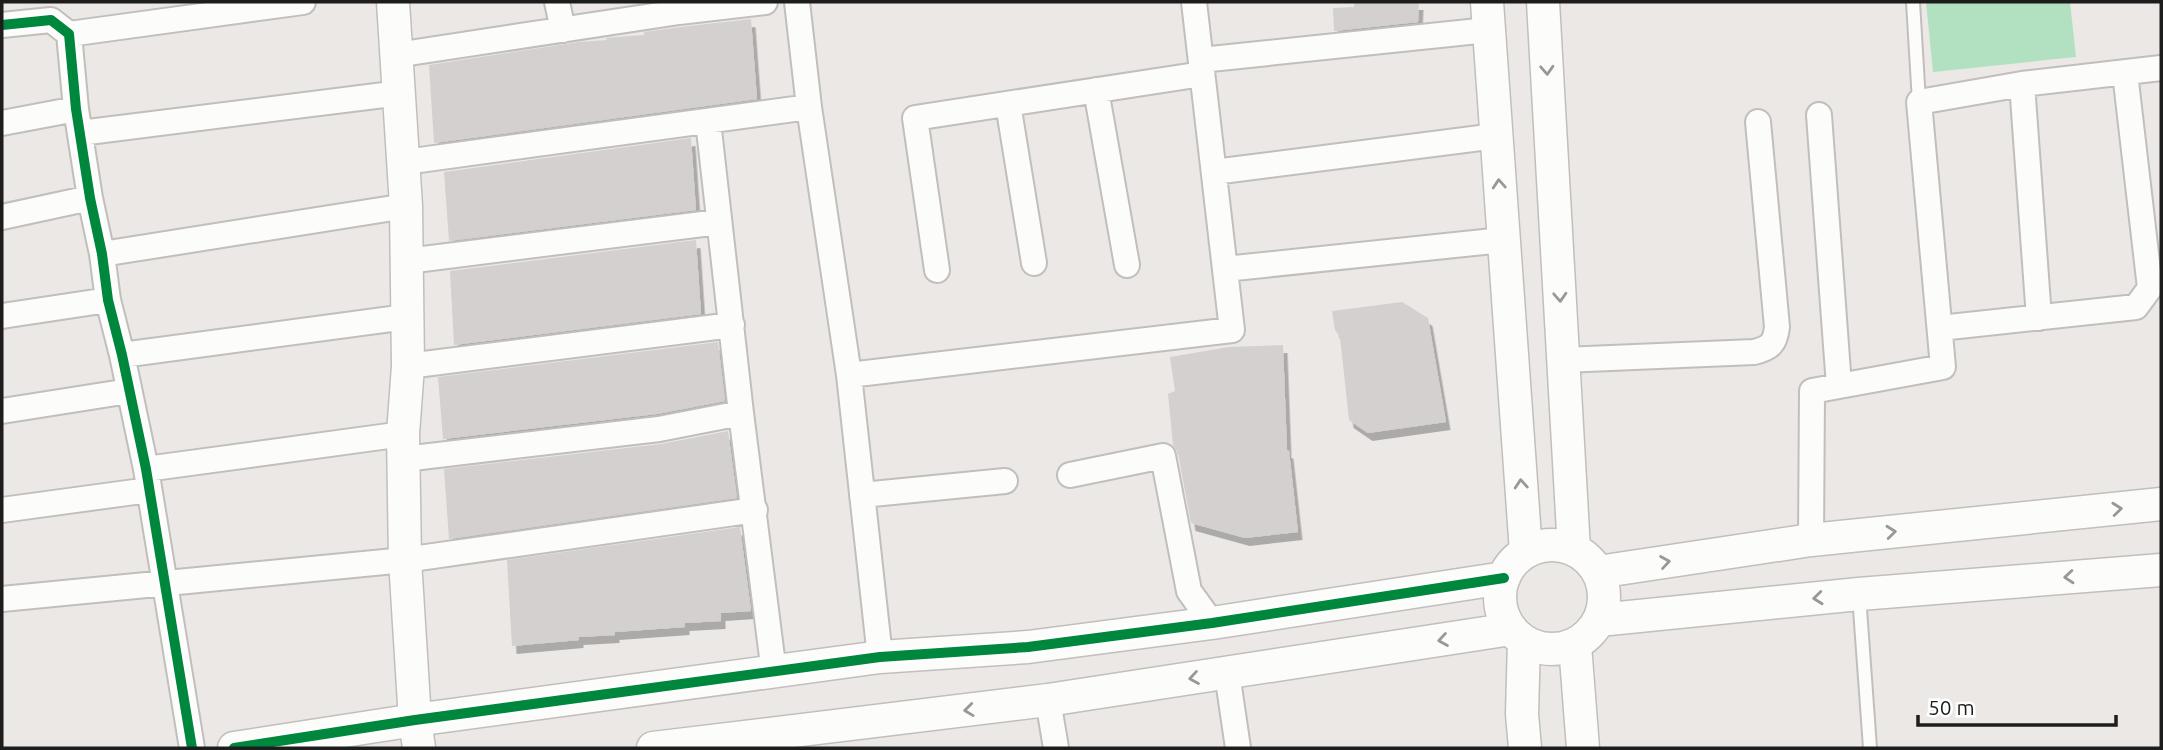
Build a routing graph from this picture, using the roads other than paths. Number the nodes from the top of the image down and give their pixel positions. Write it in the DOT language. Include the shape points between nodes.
graph roads {
  1 [pos="303,2"];
  2 [pos="393,2"];
  3 [pos="557,2"];
  4 [pos="765,2"];
  5 [pos="797,2"];
  6 [pos="1194,2"];
  7 [pos="1543,2"];
  8 [pos="1913,2"];
  9 [pos="679,7"];
  10 [pos="1487,16"];
  11 [pos="2,25"];
  12 [pos="563,30"];
  13 [pos="69,34"];
  14 [pos="396,55"];
  15 [pos="1201,67"];
  16 [pos="2161,68"];
  17 [pos="2125,73"];
  18 [pos="2022,84"];
  19 [pos="1097,90"];
  20 [pos="400,93"];
  21 [pos="1919,102"];
  22 [pos="1008,104"];
  23 [pos="809,107"];
  24 [pos="1819,115"];
  25 [pos="78,121"];
  26 [pos="708,121"];
  27 [pos="1758,122"];
  28 [pos="2,123"];
  29 [pos="1496,136"];
  30 [pos="405,162"];
  31 [pos="1214,172"];
  32 [pos="90,198"];
  33 [pos="406,206"];
  34 [pos="2,217"];
  35 [pos="719,222"];
  36 [pos="1503,240"];
  37 [pos="102,254"];
  38 [pos="407,261"];
  39 [pos="1034,263"];
  40 [pos="1127,265"];
  41 [pos="1225,269"];
  42 [pos="937,270"];
  43 [pos="108,300"];
  44 [pos="2,316"];
  45 [pos="406,317"];
  46 [pos="2039,318"];
  47 [pos="732,325"];
  48 [pos="1940,328"];
  49 [pos="122,355"];
  50 [pos="1563,359"];
  51 [pos="408,366"];
  52 [pos="849,375"];
  53 [pos="1839,386"];
  54 [pos="129,391"];
  55 [pos="2,411"];
  56 [pos="741,413"];
  57 [pos="403,447"];
  58 [pos="1070,475"];
  59 [pos="147,480"];
  60 [pos="1005,481"];
  61 [pos="862,495"];
  62 [pos="2161,504"];
  63 [pos="2,510"];
  64 [pos="755,510"];
  65 [pos="1811,540"];
  66 [pos="1574,550"];
  67 [pos="1526,552"];
  68 [pos="405,560"];
  69 [pos="2161,570"];
  70 [pos="1598,572"];
  71 [pos="1504,578"];
  72 [pos="163,584"];
  73 [pos="1859,594"];
  74 [pos="2,599"];
  75 [pos="1599,620"];
  76 [pos="1212,623"];
  77 [pos="1517,635"];
  78 [pos="1575,645"];
  79 [pos="880,657"];
  80 [pos="774,673"];
  81 [pos="1227,673"];
  82 [pos="1048,700"];
  83 [pos="1580,711"];
  84 [pos="1522,714"];
  85 [pos="417,734"];
  86 [pos="772,742"];
  87 [pos="192,748"];
  88 [pos="234,748"];
  89 [pos="653,748"];
  90 [pos="1056,748"];
  91 [pos="1238,748"];
  92 [pos="1525,748"];
  93 [pos="1533,748"];
  94 [pos="1576,748"];
  95 [pos="1583,748"];
  96 [pos="1870,748"];
  1 -- 13 [label="street"];
  2 -- 14 [label="street"];
  3 -- 12 [label="street"];
  4 -- 9 [label="street"];
  5 -- 23 [label="street"];
  6 -- 15 [label="street"];
  7 -- 50 [label="street, one-way"];
  8 -- 21 [label="lane"];
  9 -- 12 [label="street"];
  10 -- 15 [label="street"];
  10 -- 29 [label="street"];
  11 -- 13 [label="street" via="51,20"];
  12 -- 14 [label="street"];
  13 -- 25 [label="street"];
  14 -- 20 [label="street"];
  15 -- 19 [label="street"];
  15 -- 31 [label="street"];
  16 -- 17 [label="street"];
  17 -- 18 [label="street"];
  17 -- 46 [label="street" via="2150,288 2136,307"];
  18 -- 21 [label="street"];
  18 -- 46 [label="street"];
  19 -- 22 [label="street"];
  19 -- 40 [label="street"];
  20 -- 25 [label="street"];
  20 -- 30 [label="street"];
  21 -- 48 [label="street"];
  22 -- 39 [label="street"];
  22 -- 42 [label="street" via="915,118"];
  23 -- 26 [label="street"];
  23 -- 52 [label="street"];
  24 -- 53 [label="street"];
  25 -- 28 [label="street"];
  25 -- 32 [label="street"];
  26 -- 30 [label="street"];
  26 -- 35 [label="street"];
  27 -- 50 [label="street" via="1776,341 1768,349 1754,352"];
  29 -- 31 [label="street"];
  36 -- 29 [label="street, one-way"];
  30 -- 33 [label="street"];
  31 -- 41 [label="street"];
  32 -- 34 [label="street"];
  32 -- 37 [label="street"];
  33 -- 37 [label="street"];
  33 -- 38 [label="street"];
  35 -- 38 [label="street"];
  35 -- 47 [label="street"];
  36 -- 41 [label="street"];
  67 -- 36 [label="street, one-way"];
  37 -- 43 [label="street"];
  38 -- 45 [label="street"];
  41 -- 52 [label="street" via="1232,330"];
  43 -- 44 [label="street"];
  43 -- 49 [label="street"];
  45 -- 49 [label="street"];
  45 -- 51 [label="street"];
  46 -- 48 [label="street"];
  47 -- 51 [label="street"];
  47 -- 56 [label="street"];
  48 -- 53 [label="street" via="1943,367"];
  49 -- 54 [label="street"];
  50 -- 66 [label="street"];
  51 -- 57 [label="street"];
  52 -- 61 [label="street"];
  53 -- 65 [label="street" via="1812,391"];
  54 -- 55 [label="street"];
  54 -- 59 [label="street"];
  56 -- 57 [label="street" via="659,429"];
  56 -- 64 [label="street"];
  57 -- 59 [label="street"];
  57 -- 68 [label="street"];
  58 -- 76 [label="street" via="1163,456 1189,591"];
  59 -- 63 [label="street"];
  59 -- 72 [label="street"];
  60 -- 61 [label="street"];
  61 -- 79 [label="street"];
  65 -- 62 [label="street, one-way"];
  64 -- 68 [label="street"];
  64 -- 80 [label="street"];
  70 -- 65 [label="street, one-way"];
  66 -- 67 [label="street" via="1558,545"];
  66 -- 70 [label="street"];
  67 -- 71 [label="street"];
  68 -- 72 [label="street"];
  68 -- 85 [label="street"];
  69 -- 73 [label="street, one-way"];
  70 -- 75 [label="street" via="1604,588"];
  71 -- 76 [label="street"];
  71 -- 77 [label="street" via="1502,613"];
  72 -- 74 [label="street"];
  72 -- 87 [label="street"];
  73 -- 75 [label="street, one-way"];
  73 -- 96 [label="lane"];
  75 -- 78 [label="street"];
  76 -- 79 [label="street" via="1028,647"];
  77 -- 78 [label="street" via="1540,649"];
  77 -- 81 [label="street, one-way"];
  77 -- 84 [label="street"];
  78 -- 83 [label="street"];
  79 -- 80 [label="street"];
  80 -- 85 [label="street"];
  81 -- 82 [label="street, one-way"];
  81 -- 91 [label="street"];
  82 -- 86 [label="street, one-way"];
  82 -- 90 [label="street"];
  83 -- 94 [label="street"];
  83 -- 95 [label="street"];
  84 -- 92 [label="street"];
  84 -- 93 [label="street"];
  85 -- 88 [label="street"];
  86 -- 89 [label="street"];
}
